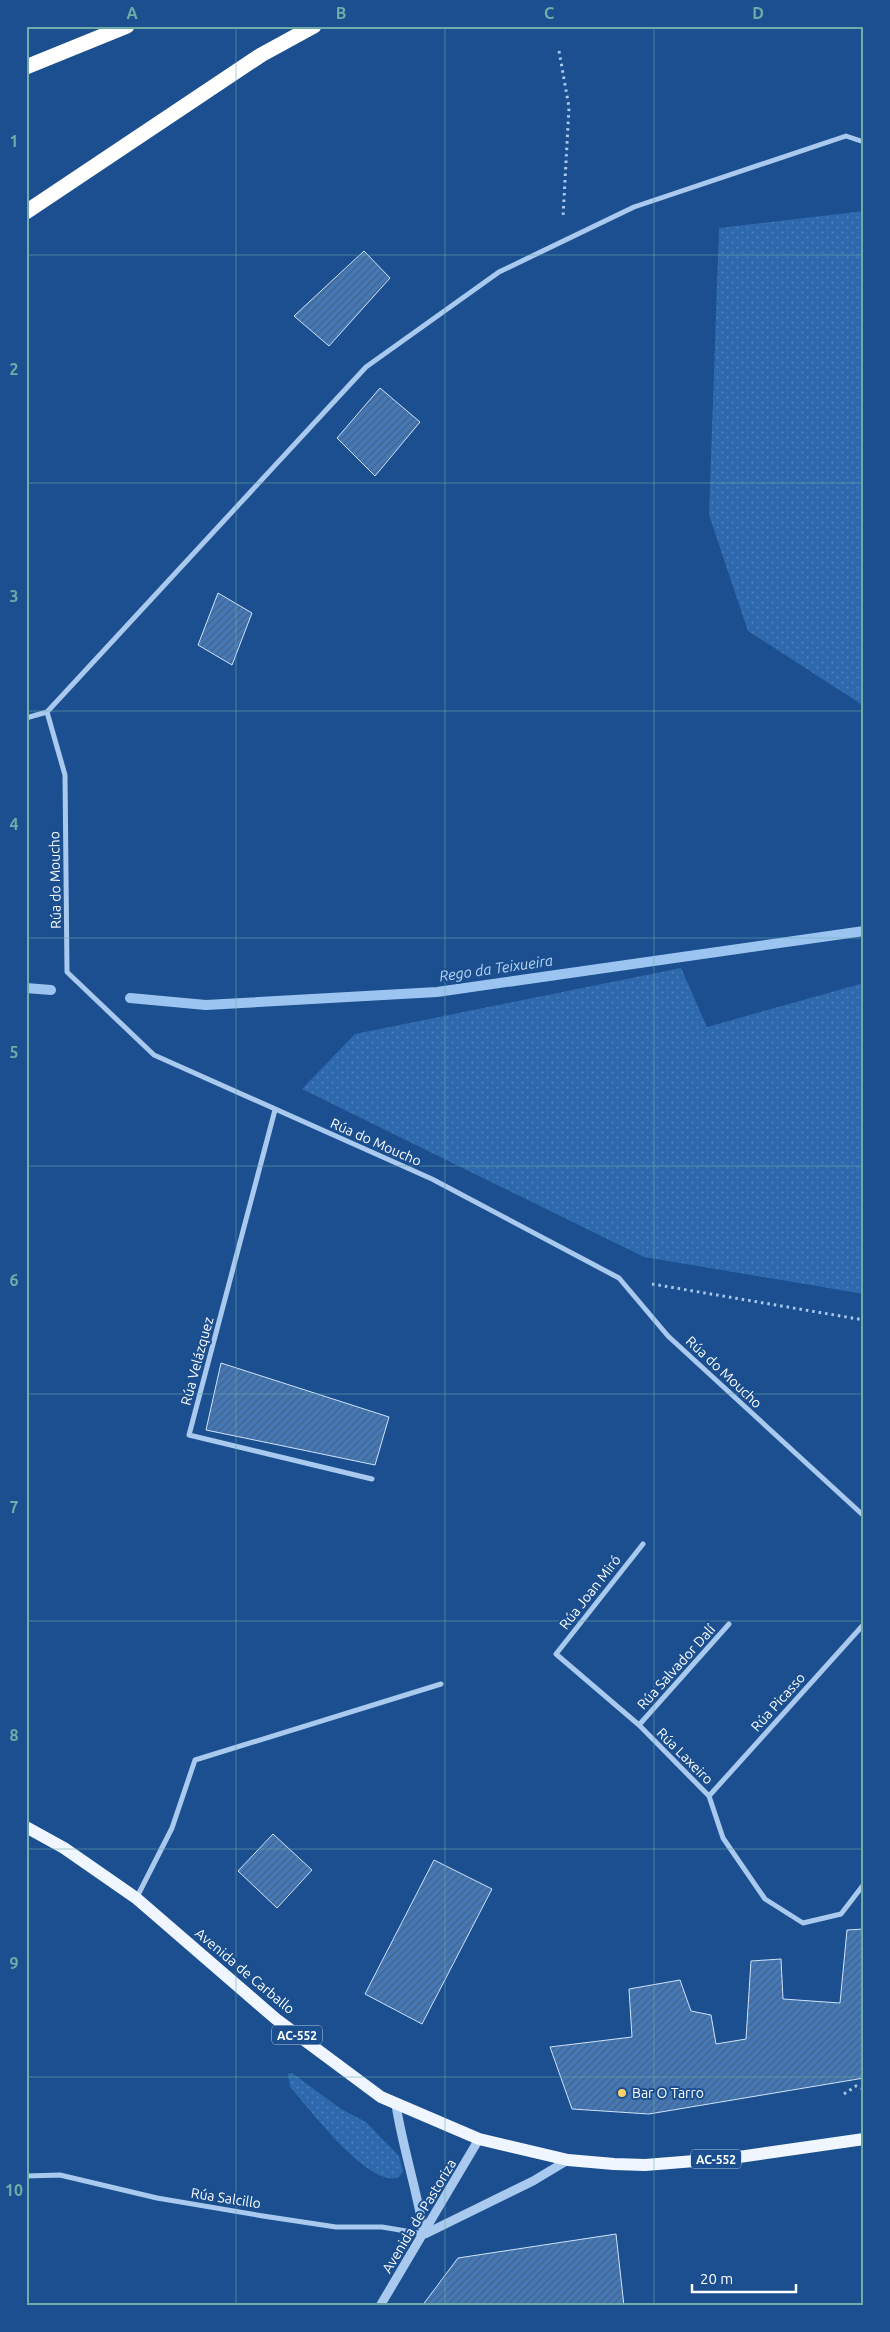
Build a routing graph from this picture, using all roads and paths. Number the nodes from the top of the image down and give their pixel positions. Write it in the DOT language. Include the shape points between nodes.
graph roads {
  1 [pos="127,26"];
  2 [pos="314,26"];
  3 [pos="558,51"];
  4 [pos="26,67"];
  5 [pos="864,142"];
  6 [pos="26,212"];
  7 [pos="562,242"];
  8 [pos="48,712"];
  9 [pos="26,718"];
  10 [pos="276,1110"];
  11 [pos="619,1278"];
  12 [pos="864,1320"];
  13 [pos="372,1479"];
  14 [pos="864,1516"];
  15 [pos="643,1544"];
  16 [pos="729,1624"];
  17 [pos="864,1624"];
  18 [pos="556,1654"];
  19 [pos="441,1684"];
  20 [pos="639,1725"];
  21 [pos="708,1796"];
  22 [pos="26,1827"];
  23 [pos="864,1884"];
  24 [pos="136,1898"];
  25 [pos="864,2089"];
  26 [pos="844,2094"];
  27 [pos="396,2105"];
  28 [pos="479,2139"];
  29 [pos="864,2140"];
  30 [pos="568,2160"];
  31 [pos="26,2176"];
  32 [pos="424,2234"];
  33 [pos="380,2306"];
  1 -- 4 [label="highway"];
  2 -- 6 [label="highway" via="261,55"];
  3 -- 7 [label="path" via="569,107"];
  5 -- 7 [label="street" via="846,136 634,207"];
  7 -- 8 [label="street" via="499,272 366,367"];
  8 -- 9 [label="street"];
  8 -- 10 [label="street, Rúa do Moucho" via="65,775 68,972 154,1055"];
  10 -- 11 [label="street, Rúa do Moucho" via="432,1179"];
  10 -- 13 [label="street, Rúa Velázquez" via="189,1435"];
  11 -- 12 [label="path"];
  11 -- 14 [label="street, Rúa do Moucho" via="668,1336"];
  15 -- 18 [label="street, Rúa Joan Miró"];
  16 -- 20 [label="street, Rúa Salvador Dalí"];
  17 -- 21 [label="street, Rúa Picasso"];
  18 -- 20 [label="street, Rúa Laxeiro"];
  19 -- 24 [label="street" via="195,1760 172,1828"];
  20 -- 21 [label="street, Rúa Laxeiro"];
  21 -- 23 [label="street, Rúa Laxeiro" via="723,1838 765,1899 803,1923 841,1914"];
  22 -- 24 [label="main road, Avenida de Carballo / AC-552" via="64,1848"];
  24 -- 27 [label="main road, Avenida de Carballo / AC-552" via="276,2019"];
  25 -- 26 [label="path" via="856,2086"];
  27 -- 28 [label="main road, Avenida de Carballo / AC-552"];
  27 -- 32 [label="street"];
  28 -- 30 [label="main road, Avenida de Carballo / AC-552"];
  28 -- 32 [label="street, Avenida de Pastoriza"];
  29 -- 30 [label="main road, Avenida de Carballo / AC-552" via="732,2158 655,2164"];
  30 -- 32 [label="street" via="533,2182"];
  31 -- 32 [label="street, Rúa Salcillo" via="60,2175 157,2198 263,2216 336,2227 382,2227"];
  32 -- 33 [label="street, Avenida de Pastoriza"];
}
